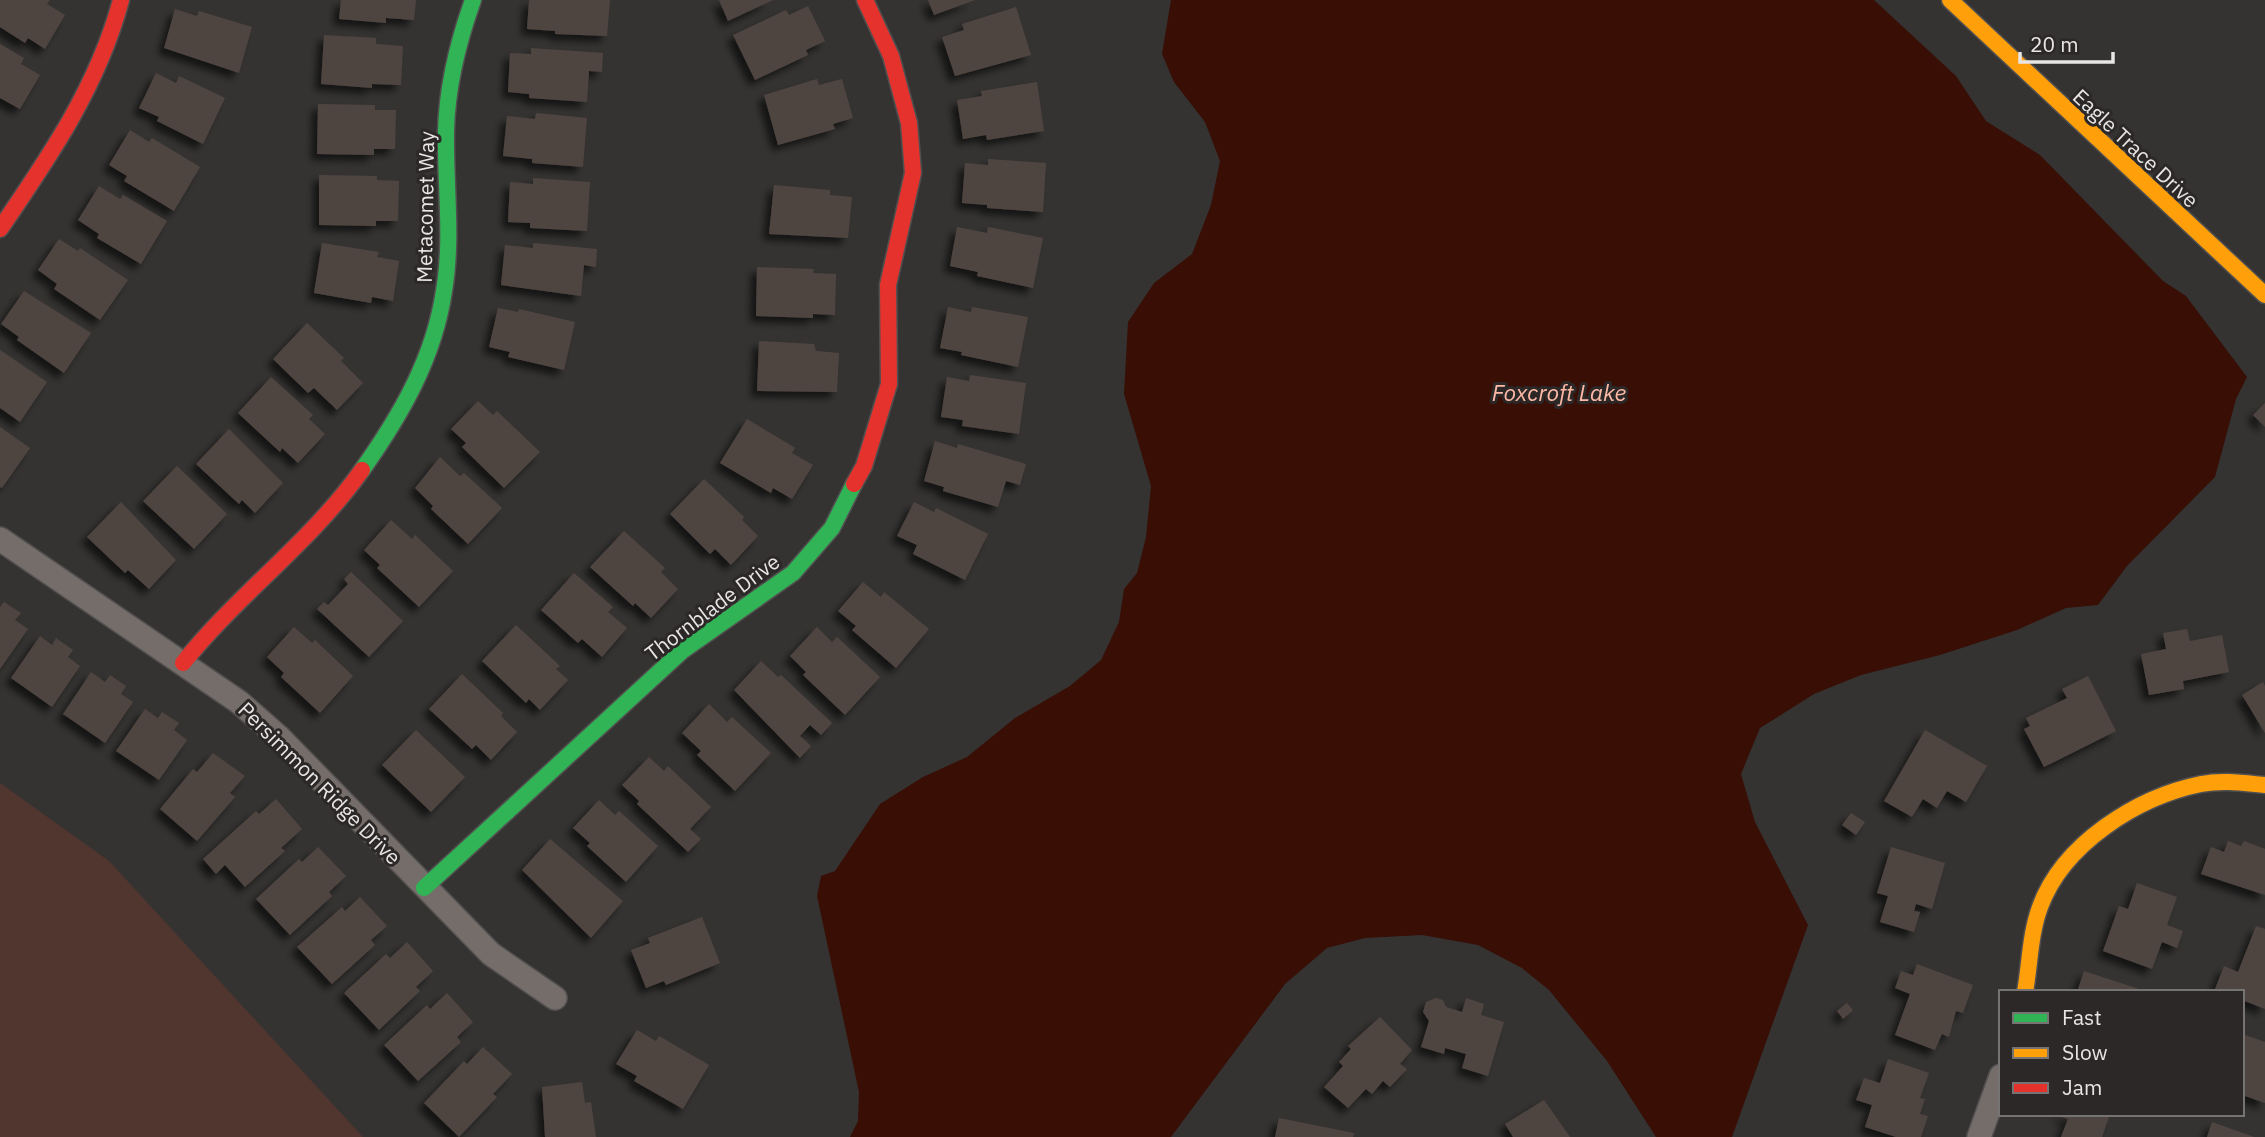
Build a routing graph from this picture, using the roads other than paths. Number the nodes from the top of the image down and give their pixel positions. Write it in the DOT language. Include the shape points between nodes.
graph roads {
  1 [pos="121,0"];
  2 [pos="473,0"];
  3 [pos="865,0"];
  4 [pos="1950,0"];
  5 [pos="0,229"];
  6 [pos="2265,295"];
  7 [pos="0,539"];
  8 [pos="183,663"];
  9 [pos="2265,785"];
  10 [pos="424,888"];
  11 [pos="2025,990"];
  12 [pos="555,998"];
  13 [pos="1999,1082"];
  14 [pos="1979,1137"];
  1 -- 5 [label="street" via="99,71 71,125"];
  2 -- 8 [label="street, Metacomet Way" via="458,38 446,127 444,293 409,395 341,498 279,564 224,613"];
  3 -- 10 [label="street, Thornblade Drive" via="891,56 909,123 913,173 888,285 889,384 864,466 832,528 793,573 682,651"];
  4 -- 6 [label="street, Eagle Trace Drive"];
  7 -- 8 [label="street, Persimmon Ridge Drive"];
  8 -- 10 [label="street, Persimmon Ridge Drive" via="280,738"];
  9 -- 11 [label="street" via="2227,781 2174,791 2118,818 2079,848 2044,898"];
  10 -- 12 [label="street, Persimmon Ridge Drive" via="491,954"];
  13 -- 14 [label="street"];
}
